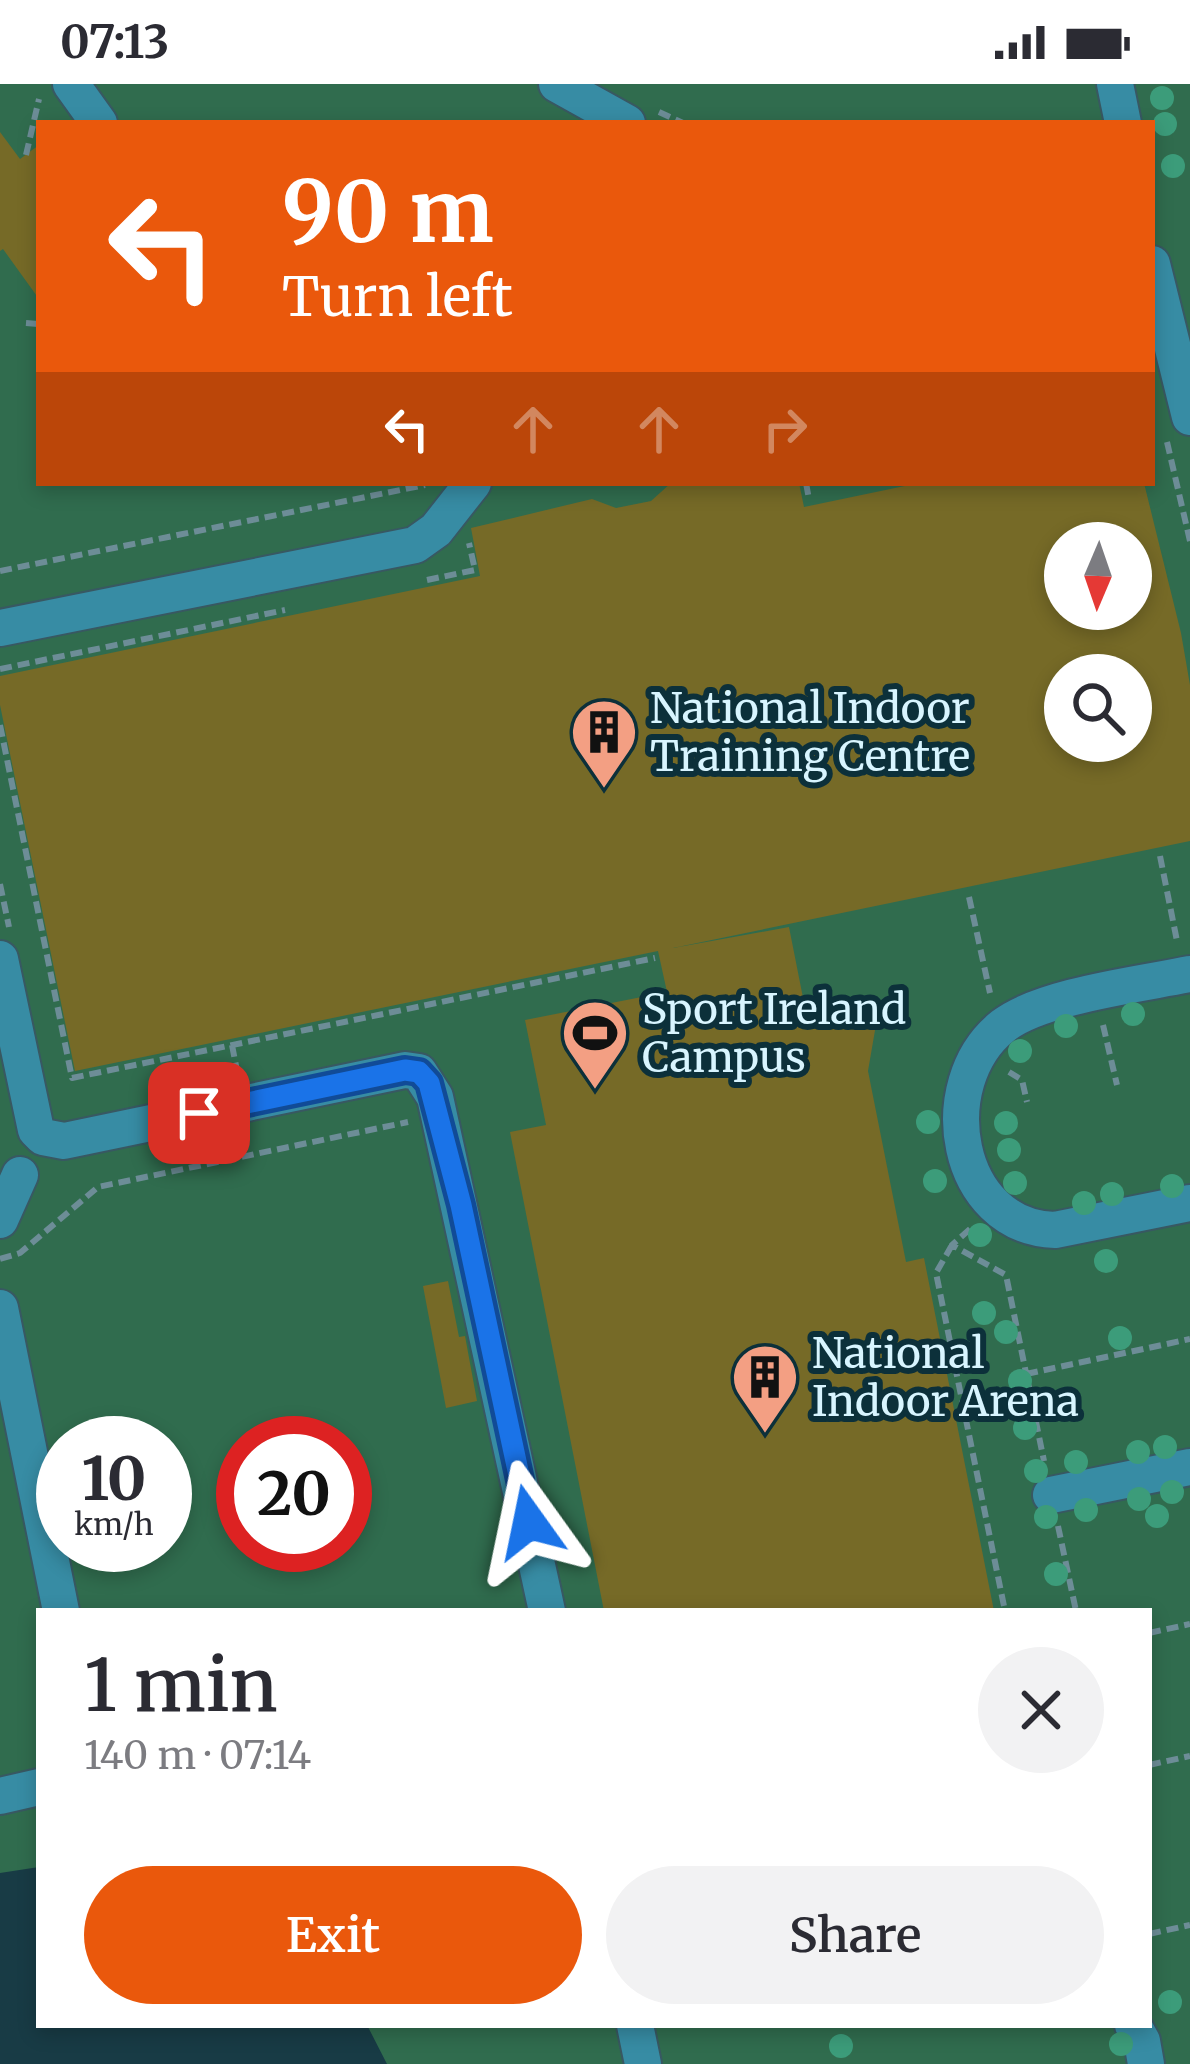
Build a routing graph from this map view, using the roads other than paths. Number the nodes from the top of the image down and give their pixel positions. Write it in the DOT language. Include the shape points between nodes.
graph roads {
  1 [pos="556,84"];
  2 [pos="1115,84"];
  3 [pos="56,86"];
  4 [pos="96,120"];
  5 [pos="622,120"];
  6 [pos="1123,120"];
  7 [pos="1155,288"];
  8 [pos="1176,422"];
  9 [pos="471,486"];
  10 [pos="0,628"];
  11 [pos="5,944"];
  12 [pos="1187,974"];
  13 [pos="20,1175"];
  14 [pos="1190,1203"];
  15 [pos="0,1220"];
  16 [pos="0,1308"];
  17 [pos="1190,1467"];
  18 [pos="1052,1495"];
  19 [pos="60,1608"];
  20 [pos="546,1608"];
  21 [pos="36,1788"];
  22 [pos="0,1796"];
  23 [pos="635,2028"];
  24 [pos="1134,2028"];
  25 [pos="643,2064"];
  26 [pos="1146,2064"];
  1 -- 5 [label="lane"];
  2 -- 6 [label="lane"];
  3 -- 4 [label="lane"];
  7 -- 8 [label="lane"];
  9 -- 10 [label="lane" via="415,544"];
  11 -- 20 [label="lane" via="43,1137 64,1141 405,1070 429,1083"];
  12 -- 14 [label="lane" via="1042,1007 1004,1025 979,1053 960,1102 960,1126 969,1168 995,1206 1022,1224 1055,1230"];
  13 -- 15 [label="lane"];
  16 -- 19 [label="lane"];
  17 -- 18 [label="lane"];
  21 -- 22 [label="lane"];
  23 -- 25 [label="lane"];
  24 -- 26 [label="lane"];
}
